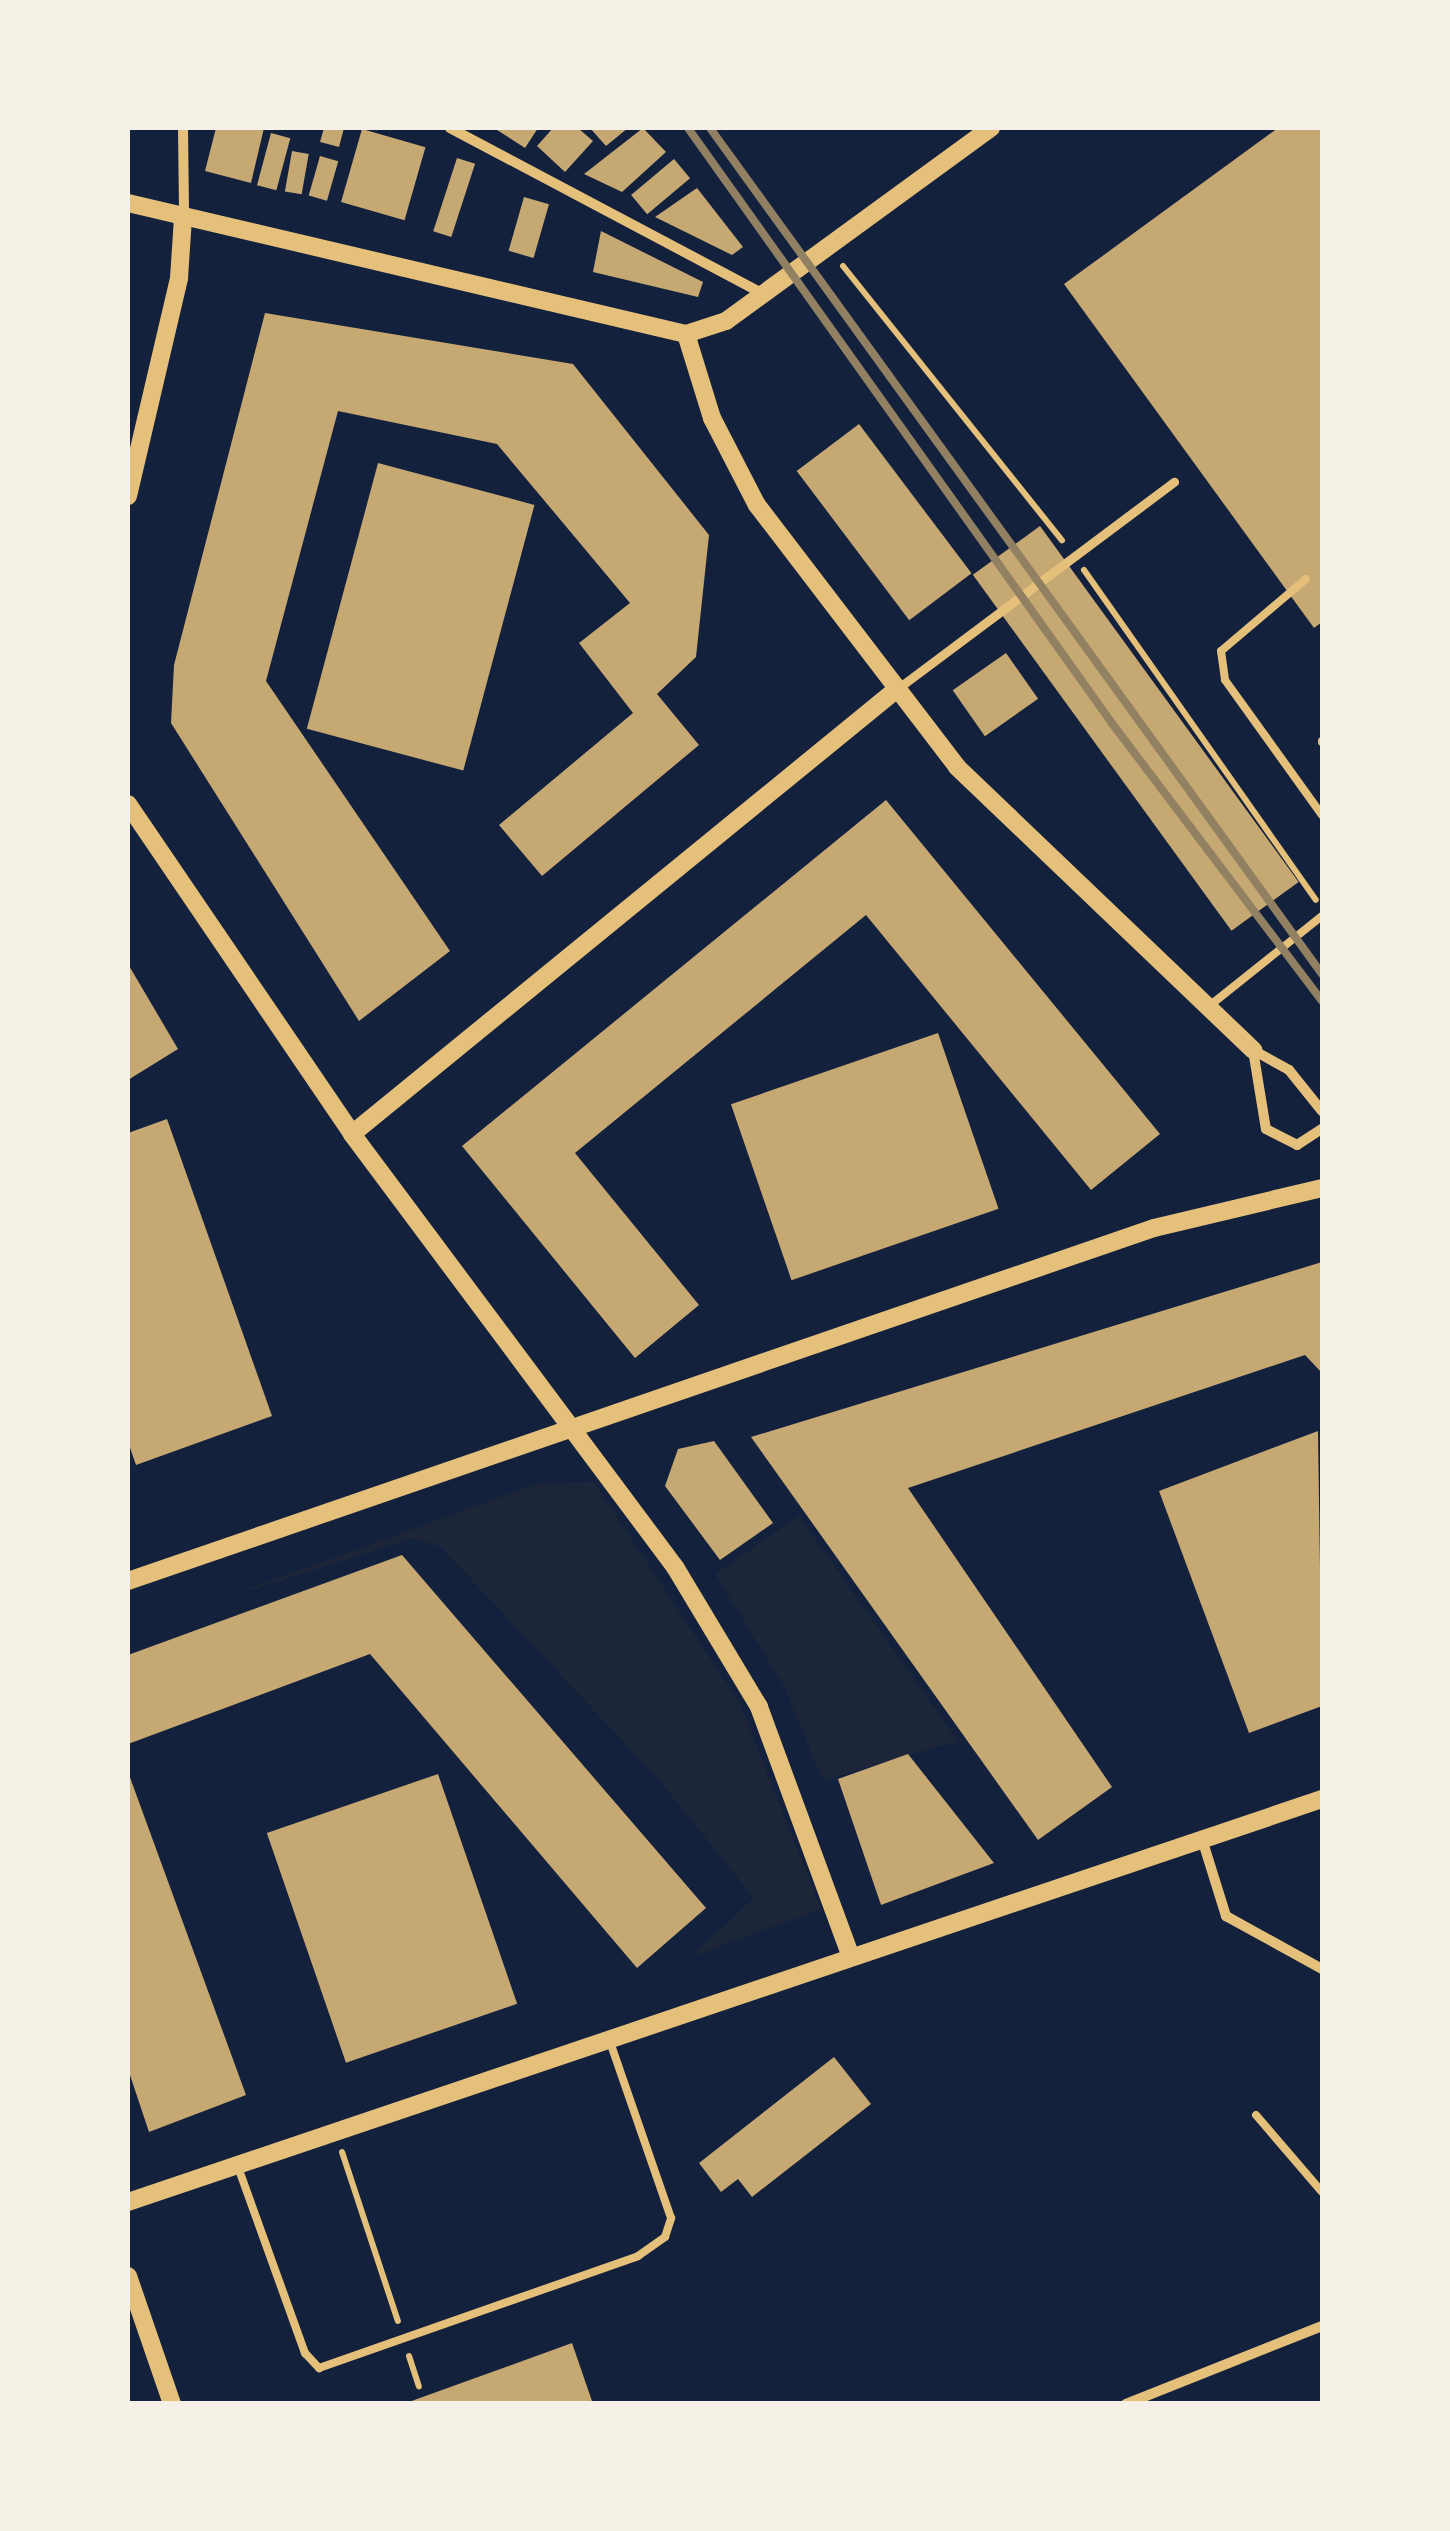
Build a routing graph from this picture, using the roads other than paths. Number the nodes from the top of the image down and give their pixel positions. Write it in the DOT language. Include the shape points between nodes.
graph roads {
  1 [pos="183,128"];
  2 [pos="450,128"];
  3 [pos="982,130"];
  4 [pos="128,203"];
  5 [pos="184,218"];
  6 [pos="761,293"];
  7 [pos="686,334"];
  8 [pos="1174,482"];
  9 [pos="128,496"];
  10 [pos="1306,579"];
  11 [pos="897,689"];
  12 [pos="128,804"];
  13 [pos="1322,814"];
  14 [pos="1322,912"];
  15 [pos="1208,1007"];
  16 [pos="1253,1050"];
  17 [pos="1322,1111"];
  18 [pos="1322,1129"];
  19 [pos="352,1134"];
  20 [pos="1322,1188"];
  21 [pos="573,1430"];
  22 [pos="128,1581"];
  23 [pos="1322,1799"];
  24 [pos="1202,1838"];
  25 [pos="851,1957"];
  26 [pos="1322,1969"];
  27 [pos="608,2038"];
  28 [pos="1256,2115"];
  29 [pos="237,2164"];
  30 [pos="1322,2192"];
  31 [pos="128,2202"];
  32 [pos="128,2276"];
  33 [pos="1322,2326"];
  34 [pos="172,2404"];
  35 [pos="1126,2404"];
  1 -- 5 [label="street"];
  2 -- 6 [label="street"];
  3 -- 6 [label="street"];
  4 -- 5 [label="street"];
  5 -- 7 [label="street"];
  5 -- 9 [label="street" via="180,278"];
  6 -- 7 [label="street" via="710,330"];
  7 -- 11 [label="street" via="731,462"];
  8 -- 11 [label="street"];
  10 -- 13 [label="lane" via="1221,650 1225,680"];
  11 -- 15 [label="street" via="956,767"];
  11 -- 19 [label="street"];
  12 -- 19 [label="street"];
  14 -- 15 [label="lane"];
  15 -- 16 [label="street"];
  16 -- 17 [label="street" via="1289,1070"];
  16 -- 18 [label="street" via="1266,1129 1296,1145"];
  19 -- 21 [label="street"];
  20 -- 21 [label="street" via="1154,1228"];
  21 -- 22 [label="street"];
  21 -- 25 [label="street" via="675,1567 759,1707"];
  23 -- 24 [label="street"];
  24 -- 25 [label="street"];
  24 -- 26 [label="street" via="1226,1916"];
  25 -- 27 [label="street"];
  27 -- 29 [label="street"];
  27 -- 29 [label="lane" via="671,2218 665,2237 638,2256 319,2368 304,2354"];
  28 -- 30 [label="lane"];
  29 -- 31 [label="street"];
  32 -- 34 [label="street"];
  33 -- 35 [label="street"];
}
